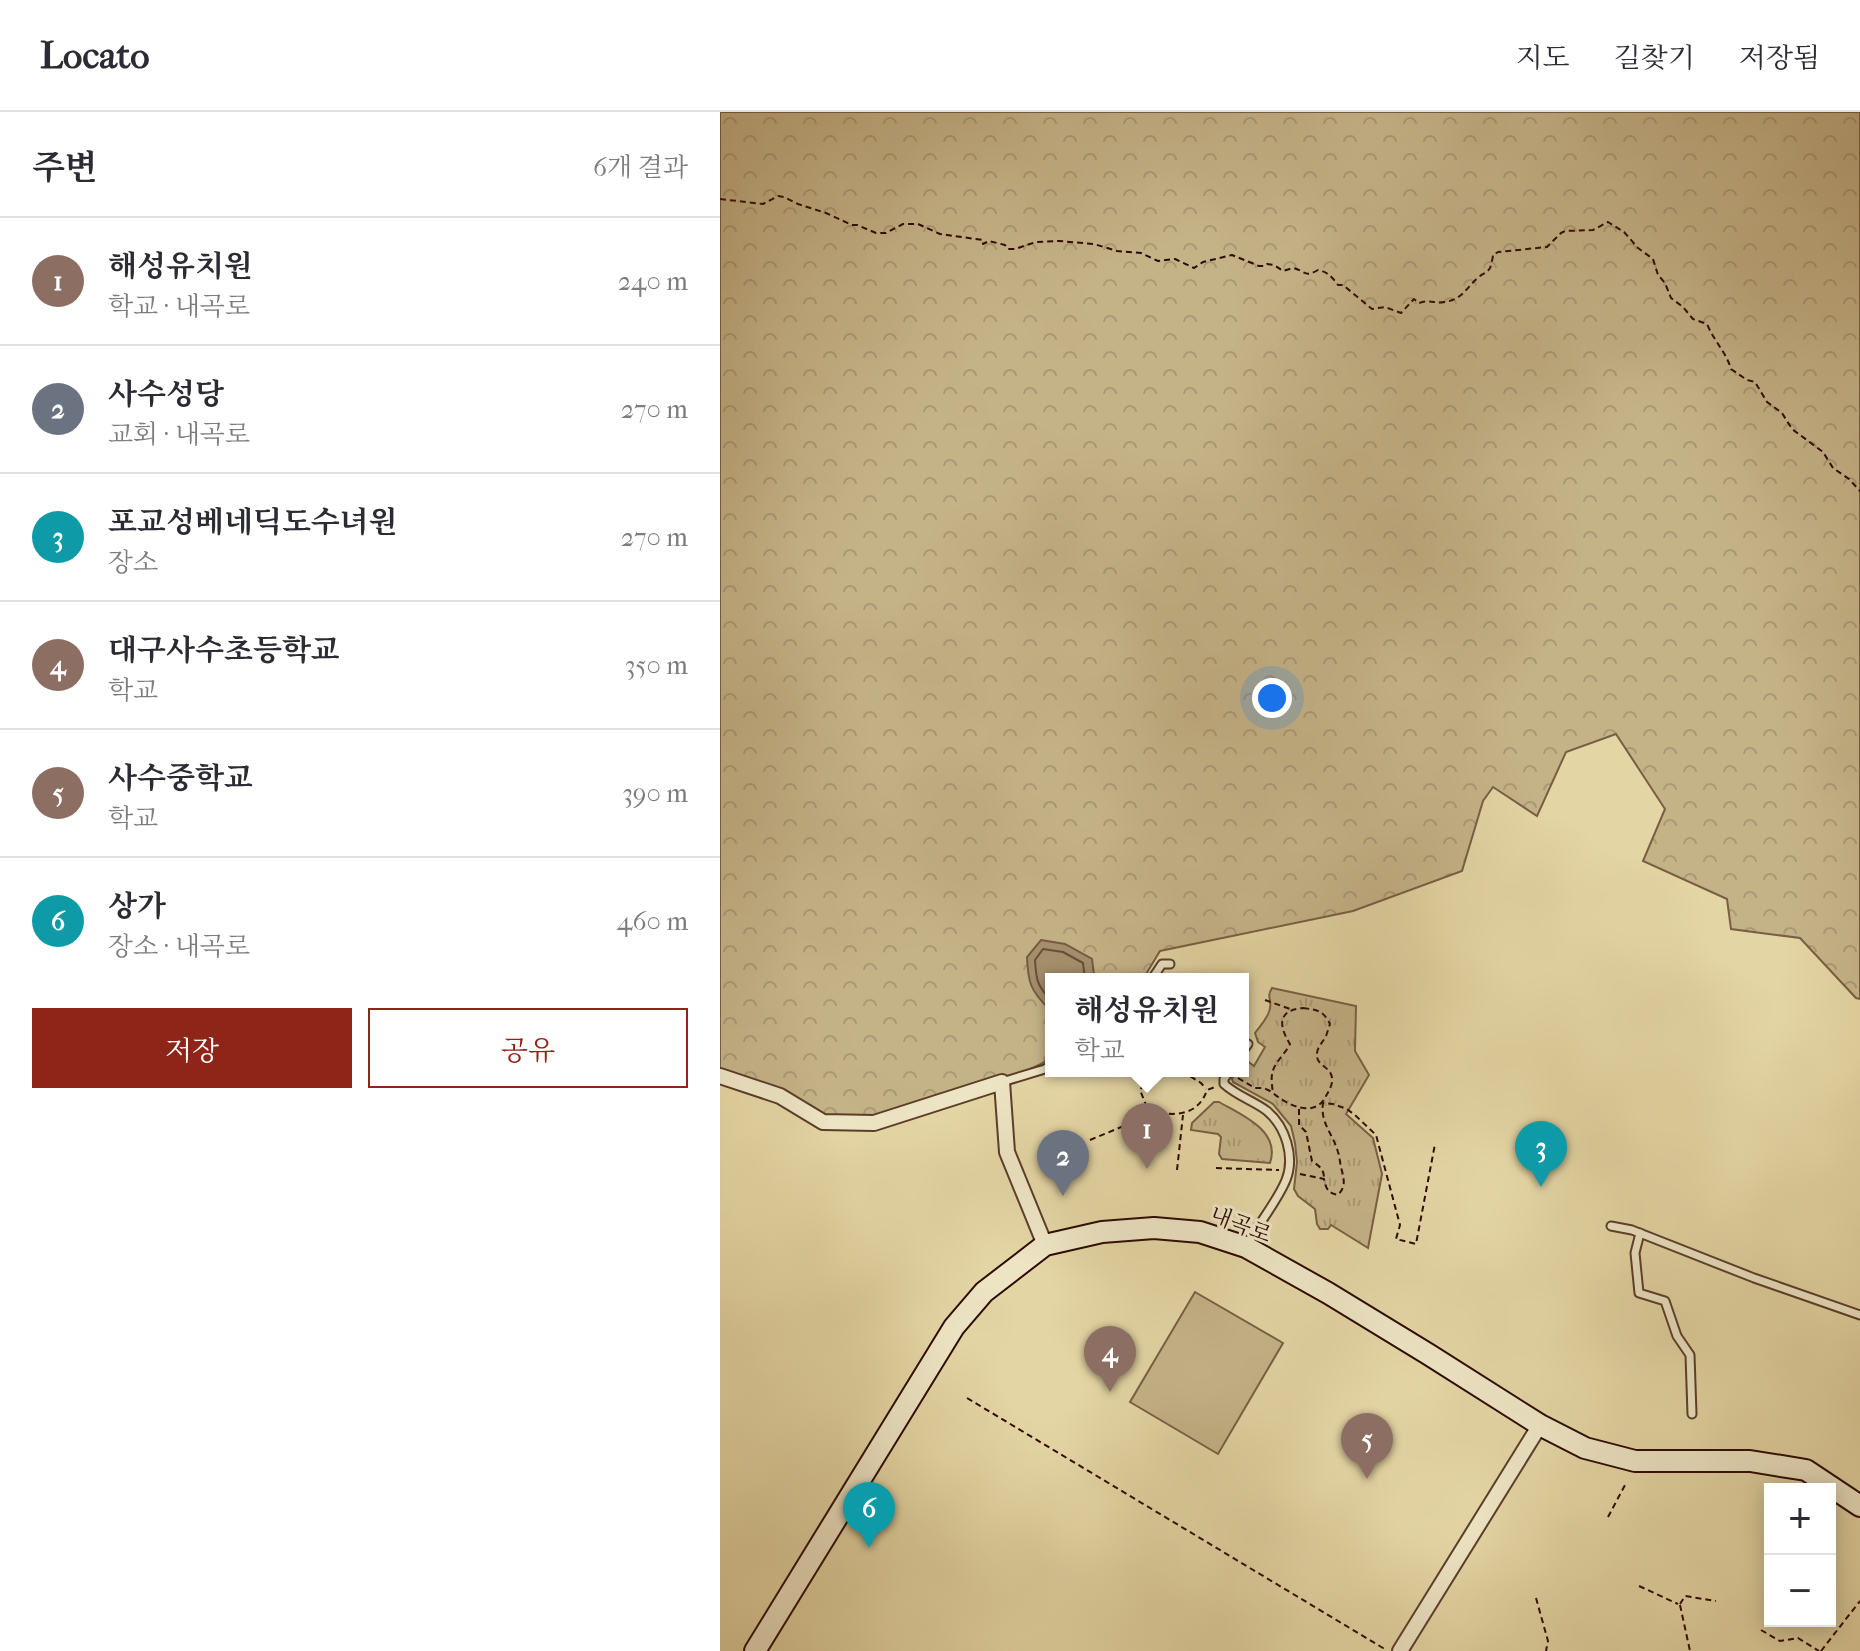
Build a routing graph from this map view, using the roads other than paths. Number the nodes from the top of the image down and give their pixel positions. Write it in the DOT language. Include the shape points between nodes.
graph roads {
  1 [pos="1170,964"];
  2 [pos="1156,973"];
  3 [pos="1045,1069"];
  4 [pos="720,1076"];
  5 [pos="1226,1077"];
  6 [pos="1002,1082"];
  7 [pos="1611,1226"];
  8 [pos="1640,1233"];
  9 [pos="1045,1245"];
  10 [pos="1246,1247"];
  11 [pos="1860,1315"];
  12 [pos="1692,1414"];
  13 [pos="1540,1425"];
  14 [pos="1860,1506"];
  15 [pos="755,1651"];
  16 [pos="1400,1651"];
  1 -- 2 [label="lane" via="1162,964"];
  3 -- 6 [label="lane"];
  4 -- 6 [label="street" via="780,1096 823,1122 861,1123"];
  5 -- 10 [label="lane" via="1224,1084 1231,1091 1275,1120 1288,1144 1286,1179"];
  6 -- 9 [label="street" via="1007,1152"];
  7 -- 8 [label="lane"];
  8 -- 11 [label="lane"];
  8 -- 12 [label="lane" via="1635,1253 1639,1293 1665,1301 1690,1355"];
  9 -- 10 [label="main road, 내곡로" via="1102,1232 1154,1228 1200,1232"];
  9 -- 15 [label="main road, 내곡로" via="984,1292 954,1327"];
  10 -- 13 [label="main road, 내곡로"];
  13 -- 14 [label="main road, 내곡로" via="1585,1448 1635,1461 1750,1461 1806,1470"];
  13 -- 16 [label="street"];
}
